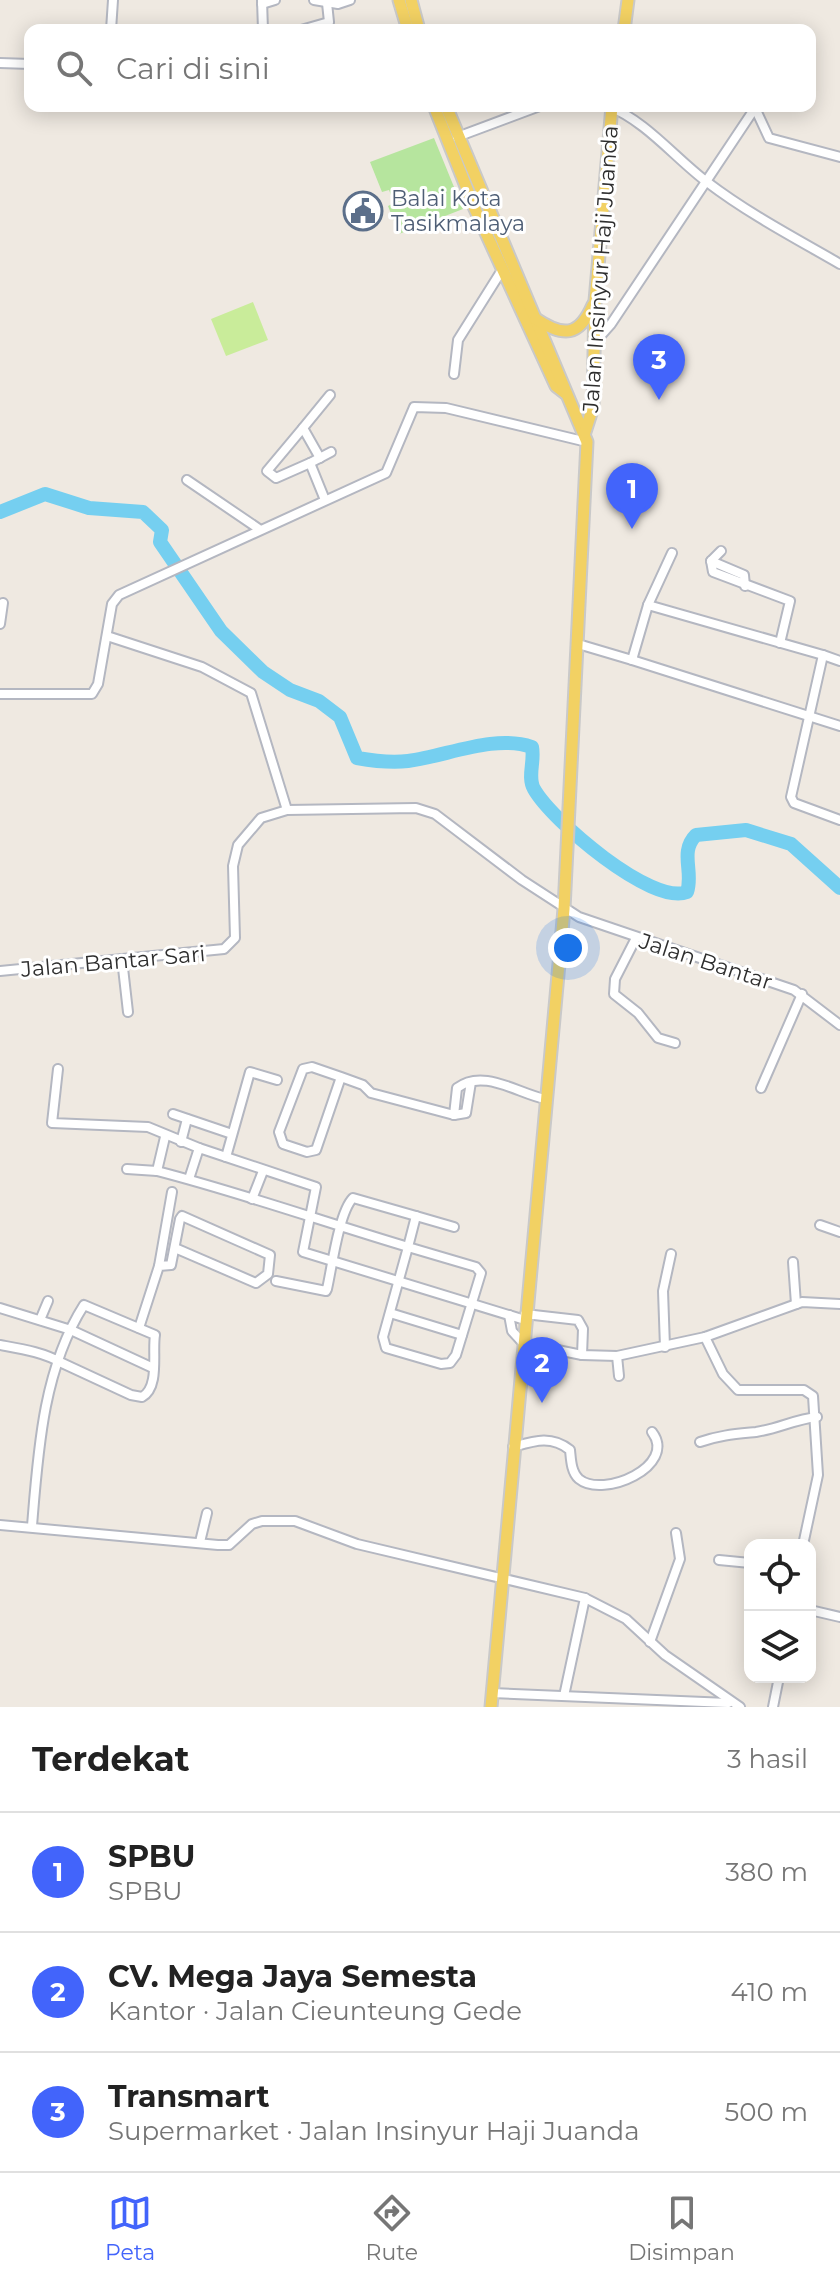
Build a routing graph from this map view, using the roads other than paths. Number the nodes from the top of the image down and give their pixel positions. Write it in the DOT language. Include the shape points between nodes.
graph roads {
  1 [pos="113,0"];
  2 [pos="275,0"];
  3 [pos="314,0"];
  4 [pos="350,0"];
  5 [pos="399,0"];
  6 [pos="411,0"];
  7 [pos="628,0"];
  8 [pos="262,2"];
  9 [pos="327,3"];
  10 [pos="111,24"];
  11 [pos="263,24"];
  12 [pos="322,24"];
  13 [pos="406,24"];
  14 [pos="417,24"];
  15 [pos="625,24"];
  16 [pos="0,63"];
  17 [pos="24,64"];
  18 [pos="437,112"];
  19 [pos="448,112"];
  20 [pos="524,112"];
  21 [pos="610,112"];
  22 [pos="620,112"];
  23 [pos="752,112"];
  24 [pos="757,112"];
  25 [pos="457,137"];
  26 [pos="840,157"];
  27 [pos="707,182"];
  28 [pos="480,207"];
  29 [pos="840,264"];
  30 [pos="502,270"];
  31 [pos="595,301"];
  32 [pos="535,319"];
  33 [pos="595,342"];
  34 [pos="454,374"];
  35 [pos="565,393"];
  36 [pos="330,395"];
  37 [pos="303,428"];
  38 [pos="586,437"];
  39 [pos="331,452"];
  40 [pos="279,455"];
  41 [pos="320,458"];
  42 [pos="310,463"];
  43 [pos="290,471"];
  44 [pos="187,480"];
  45 [pos="325,500"];
  46 [pos="259,529"];
  47 [pos="721,551"];
  48 [pos="672,553"];
  49 [pos="3,603"];
  50 [pos="648,605"];
  51 [pos="0,624"];
  52 [pos="107,636"];
  53 [pos="780,643"];
  54 [pos="578,644"];
  55 [pos="823,655"];
  56 [pos="632,660"];
  57 [pos="840,661"];
  58 [pos="0,694"];
  59 [pos="809,715"];
  60 [pos="840,726"];
  61 [pos="287,810"];
  62 [pos="840,820"];
  63 [pos="840,830"];
  64 [pos="564,909"];
  65 [pos="636,938"];
  66 [pos="122,959"];
  67 [pos="0,971"];
  68 [pos="802,994"];
  69 [pos="128,1012"];
  70 [pos="840,1025"];
  71 [pos="675,1043"];
  72 [pos="58,1069"];
  73 [pos="341,1077"];
  74 [pos="277,1080"];
  75 [pos="471,1082"];
  76 [pos="761,1088"];
  77 [pos="545,1099"];
  78 [pos="173,1114"];
  79 [pos="454,1115"];
  80 [pos="187,1119"];
  81 [pos="232,1134"];
  82 [pos="165,1137"];
  83 [pos="181,1142"];
  84 [pos="199,1148"];
  85 [pos="226,1157"];
  86 [pos="127,1169"];
  87 [pos="157,1171"];
  88 [pos="263,1171"];
  89 [pos="189,1179"];
  90 [pos="172,1192"];
  91 [pos="252,1199"];
  92 [pos="416,1216"];
  93 [pos="310,1219"];
  94 [pos="820,1225"];
  95 [pos="341,1227"];
  96 [pos="454,1227"];
  97 [pos="840,1232"];
  98 [pos="408,1247"];
  99 [pos="175,1248"];
  100 [pos="671,1254"];
  101 [pos="333,1261"];
  102 [pos="793,1262"];
  103 [pos="159,1266"];
  104 [pos="398,1280"];
  105 [pos="276,1281"];
  106 [pos="48,1301"];
  107 [pos="472,1303"];
  108 [pos="796,1304"];
  109 [pos="840,1304"];
  110 [pos="0,1308"];
  111 [pos="390,1313"];
  112 [pos="509,1315"];
  113 [pos="525,1317"];
  114 [pos="40,1320"];
  115 [pos="139,1328"];
  116 [pos="71,1330"];
  117 [pos="462,1335"];
  118 [pos="705,1337"];
  119 [pos="523,1343"];
  120 [pos="0,1345"];
  121 [pos="665,1347"];
  122 [pos="582,1355"];
  123 [pos="617,1356"];
  124 [pos="58,1361"];
  125 [pos="153,1368"];
  126 [pos="619,1376"];
  127 [pos="817,1417"];
  128 [pos="652,1432"];
  129 [pos="700,1442"];
  130 [pos="513,1447"];
  131 [pos="207,1513"];
  132 [pos="0,1525"];
  133 [pos="32,1526"];
  134 [pos="676,1533"];
  135 [pos="804,1539"];
  136 [pos="200,1542"];
  137 [pos="719,1560"];
  138 [pos="744,1562"];
  139 [pos="503,1576"];
  140 [pos="585,1598"];
  141 [pos="814,1611"];
  142 [pos="840,1617"];
  143 [pos="650,1642"];
  144 [pos="778,1683"];
  145 [pos="492,1693"];
  146 [pos="564,1696"];
  147 [pos="576,1696"];
  148 [pos="638,1702"];
  149 [pos="729,1703"];
  150 [pos="491,1707"];
  151 [pos="575,1707"];
  152 [pos="740,1707"];
  153 [pos="773,1707"];
  1 -- 10 [label="street"];
  2 -- 8 [label="street"];
  3 -- 9 [label="street"];
  4 -- 9 [label="street"];
  5 -- 13 [label="main road"];
  6 -- 14 [label="main road"];
  7 -- 15 [label="main road"];
  8 -- 11 [label="street"];
  9 -- 12 [label="street" via="329,22"];
  16 -- 17 [label="street"];
  18 -- 28 [label="main road"];
  19 -- 25 [label="main road"];
  20 -- 25 [label="street"];
  21 -- 31 [label="main road, Jalan Insinyur Haji Juanda"];
  22 -- 27 [label="street"];
  23 -- 27 [label="street"];
  24 -- 26 [label="street" via="769,138"];
  25 -- 28 [label="main road"];
  27 -- 29 [label="street"];
  27 -- 33 [label="street"];
  28 -- 30 [label="main road"];
  28 -- 32 [label="main road"];
  30 -- 34 [label="street" via="458,340"];
  30 -- 35 [label="main road" via="556,386"];
  31 -- 32 [label="main road" via="588,317 565,333"];
  31 -- 33 [label="main road, Jalan Insinyur Haji Juanda"];
  32 -- 35 [label="main road"];
  33 -- 38 [label="main road, Jalan Insinyur Haji Juanda" via="593,407"];
  35 -- 38 [label="main road"];
  36 -- 37 [label="street"];
  37 -- 40 [label="street"];
  37 -- 41 [label="street"];
  38 -- 45 [label="street" via="416,406 389,471"];
  38 -- 54 [label="main road, Jalan Insinyur Haji Juanda"];
  39 -- 41 [label="street"];
  40 -- 43 [label="street"];
  40 -- 43 [label="street" via="267,471 275,478"];
  41 -- 42 [label="street"];
  42 -- 43 [label="street"];
  42 -- 45 [label="street"];
  44 -- 46 [label="street"];
  45 -- 46 [label="street"];
  46 -- 52 [label="street" via="119,595 112,604"];
  47 -- 53 [label="street" via="711,561 744,575 745,586 790,601"];
  48 -- 50 [label="street"];
  49 -- 51 [label="street"];
  50 -- 53 [label="street"];
  50 -- 56 [label="street"];
  52 -- 58 [label="street" via="92,694"];
  52 -- 61 [label="street" via="202,667 251,693"];
  53 -- 55 [label="street"];
  54 -- 56 [label="street"];
  54 -- 64 [label="main road, Jalan Insinyur Haji Juanda"];
  55 -- 57 [label="street"];
  55 -- 59 [label="street"];
  56 -- 59 [label="street"];
  59 -- 60 [label="street"];
  59 -- 62 [label="street" via="792,801"];
  61 -- 64 [label="street, Jalan Bantar Sari" via="428,810"];
  61 -- 66 [label="street, Jalan Bantar Sari" via="261,818 238,845 231,943 216,952"];
  62 -- 63 [label="street"];
  64 -- 65 [label="street, Jalan Bantar"];
  64 -- 77 [label="main road, Jalan Insinyur Haji Juanda"];
  65 -- 68 [label="street, Jalan Bantar"];
  65 -- 71 [label="street" via="615,979 614,994 658,1038"];
  66 -- 67 [label="street, Jalan Bantar Sari"];
  66 -- 69 [label="street"];
  68 -- 70 [label="street, Jalan Bantar"];
  68 -- 76 [label="street"];
  72 -- 82 [label="street" via="51,1122 148,1127"];
  73 -- 73 [label="street" via="316,1150 283,1144 279,1132 303,1069"];
  73 -- 79 [label="street" via="371,1093"];
  74 -- 81 [label="street" via="250,1072"];
  75 -- 77 [label="street" via="491,1080"];
  75 -- 79 [label="street" via="457,1088"];
  75 -- 79 [label="street" via="466,1113"];
  77 -- 113 [label="main road, Jalan Insinyur Haji Juanda"];
  78 -- 80 [label="street"];
  80 -- 81 [label="street"];
  80 -- 83 [label="street"];
  81 -- 85 [label="street"];
  82 -- 83 [label="street"];
  82 -- 87 [label="street"];
  83 -- 84 [label="street"];
  84 -- 85 [label="street"];
  84 -- 89 [label="street"];
  85 -- 88 [label="street"];
  86 -- 87 [label="street"];
  87 -- 89 [label="street"];
  88 -- 91 [label="street"];
  88 -- 93 [label="street" via="316,1187"];
  89 -- 91 [label="street"];
  90 -- 103 [label="street"];
  91 -- 93 [label="street"];
  92 -- 95 [label="street" via="353,1198"];
  92 -- 96 [label="street"];
  92 -- 98 [label="street"];
  93 -- 95 [label="street"];
  93 -- 101 [label="street" via="303,1252"];
  94 -- 97 [label="street"];
  95 -- 98 [label="street"];
  95 -- 101 [label="street"];
  98 -- 104 [label="street"];
  98 -- 107 [label="street" via="480,1270"];
  99 -- 99 [label="street" via="180,1219 185,1217 270,1255 268,1274 256,1283"];
  99 -- 103 [label="street" via="170,1266"];
  100 -- 121 [label="street" via="663,1291"];
  101 -- 104 [label="street"];
  101 -- 105 [label="street" via="323,1292"];
  102 -- 108 [label="street"];
  103 -- 115 [label="street"];
  104 -- 107 [label="street"];
  104 -- 111 [label="street"];
  106 -- 114 [label="street"];
  107 -- 112 [label="street"];
  107 -- 117 [label="street"];
  108 -- 109 [label="street"];
  108 -- 118 [label="street"];
  110 -- 114 [label="street"];
  111 -- 117 [label="street"];
  111 -- 117 [label="street" via="382,1341 386,1348 445,1364 456,1355"];
  112 -- 113 [label="street"];
  112 -- 119 [label="street" via="512,1331"];
  113 -- 119 [label="main road, Jalan Insinyur Haji Juanda"];
  113 -- 122 [label="street" via="578,1320"];
  114 -- 116 [label="street"];
  115 -- 116 [label="street" via="89,1304"];
  115 -- 125 [label="street" via="154,1334"];
  116 -- 124 [label="street"];
  116 -- 125 [label="street"];
  118 -- 121 [label="street"];
  118 -- 127 [label="street" via="720,1370 742,1391 809,1392"];
  119 -- 122 [label="street"];
  119 -- 130 [label="main road, Jalan Insinyur Haji Juanda"];
  120 -- 124 [label="street"];
  121 -- 123 [label="street"];
  122 -- 123 [label="street"];
  123 -- 126 [label="street"];
  124 -- 125 [label="street" via="142,1397 149,1392"];
  124 -- 133 [label="street" via="39,1445"];
  127 -- 129 [label="street"];
  127 -- 135 [label="street" via="818,1475"];
  128 -- 130 [label="street" via="658,1448 652,1464 608,1483 581,1480 574,1473 570,1450 561,1442 536,1440"];
  130 -- 139 [label="main road, Jalan Insinyur Haji Juanda"];
  131 -- 136 [label="street"];
  132 -- 133 [label="street"];
  133 -- 136 [label="street"];
  134 -- 143 [label="street" via="680,1559"];
  136 -- 139 [label="street" via="229,1545 252,1524 278,1518 357,1544"];
  137 -- 138 [label="street"];
  139 -- 140 [label="street"];
  139 -- 145 [label="main road, Jalan Insinyur Haji Juanda"];
  140 -- 143 [label="street" via="610,1608"];
  140 -- 146 [label="street"];
  141 -- 142 [label="street"];
  143 -- 149 [label="street"];
  144 -- 153 [label="street"];
  145 -- 146 [label="street"];
  145 -- 150 [label="main road, Jalan Insinyur Haji Juanda"];
  146 -- 147 [label="street"];
  147 -- 148 [label="street"];
  147 -- 151 [label="street"];
  148 -- 149 [label="street"];
  149 -- 152 [label="street"];
}
